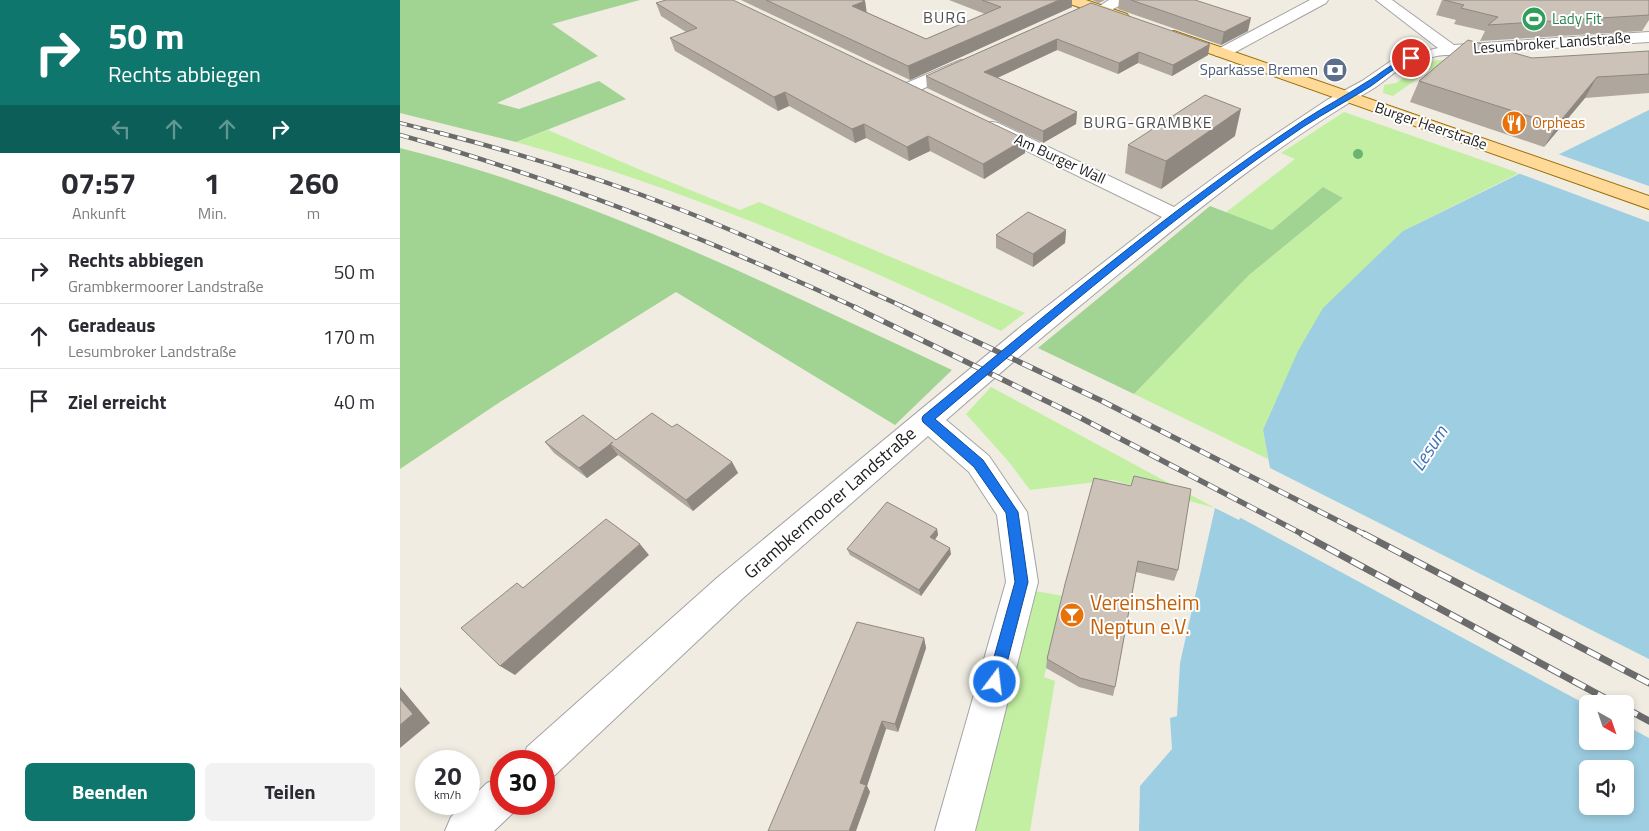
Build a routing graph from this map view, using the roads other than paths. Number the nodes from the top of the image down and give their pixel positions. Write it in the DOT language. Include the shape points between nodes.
graph roads {
  1 [pos="1120,0"];
  2 [pos="1321,0"];
  3 [pos="1384,0"];
  4 [pos="1072,7"];
  5 [pos="1095,8"];
  6 [pos="1137,23"];
  7 [pos="1156,30"];
  8 [pos="1649,37"];
  9 [pos="1451,50"];
  10 [pos="1222,52"];
  11 [pos="973,59"];
  12 [pos="1490,64"];
  13 [pos="893,80"];
  14 [pos="910,88"];
  15 [pos="928,96"];
  16 [pos="1347,97"];
  17 [pos="980,122"];
  18 [pos="1649,203"];
  19 [pos="1176,216"];
  20 [pos="927,419"];
  21 [pos="553,750"];
  22 [pos="490,807"];
  23 [pos="464,831"];
  24 [pos="955,831"];
  1 -- 5 [label="street"];
  2 -- 10 [label="street"];
  3 -- 9 [label="street"];
  4 -- 5 [label="main road"];
  5 -- 6 [label="main road"];
  7 -- 10 [label="main road, Burger Heerstraße"];
  8 -- 9 [label="street, Lesumbroker Landstraße"];
  9 -- 12 [label="street"];
  9 -- 16 [label="street, Lesumbroker Landstraße" via="1400,62"];
  10 -- 16 [label="main road, Burger Heerstraße"];
  11 -- 14 [label="street"];
  13 -- 14 [label="street"];
  14 -- 15 [label="street"];
  16 -- 18 [label="main road, Burger Heerstraße"];
  16 -- 19 [label="street, Grambkermoorer Landstraße" via="1259,154"];
  17 -- 19 [label="street, Am Burger Wall"];
  19 -- 20 [label="street, Grambkermoorer Landstraße"];
  20 -- 21 [label="street, Grambkermoorer Landstraße" via="730,588"];
  20 -- 24 [label="street" via="978,464 1012,512 1022,582"];
  22 -- 23 [label="street"];
}
